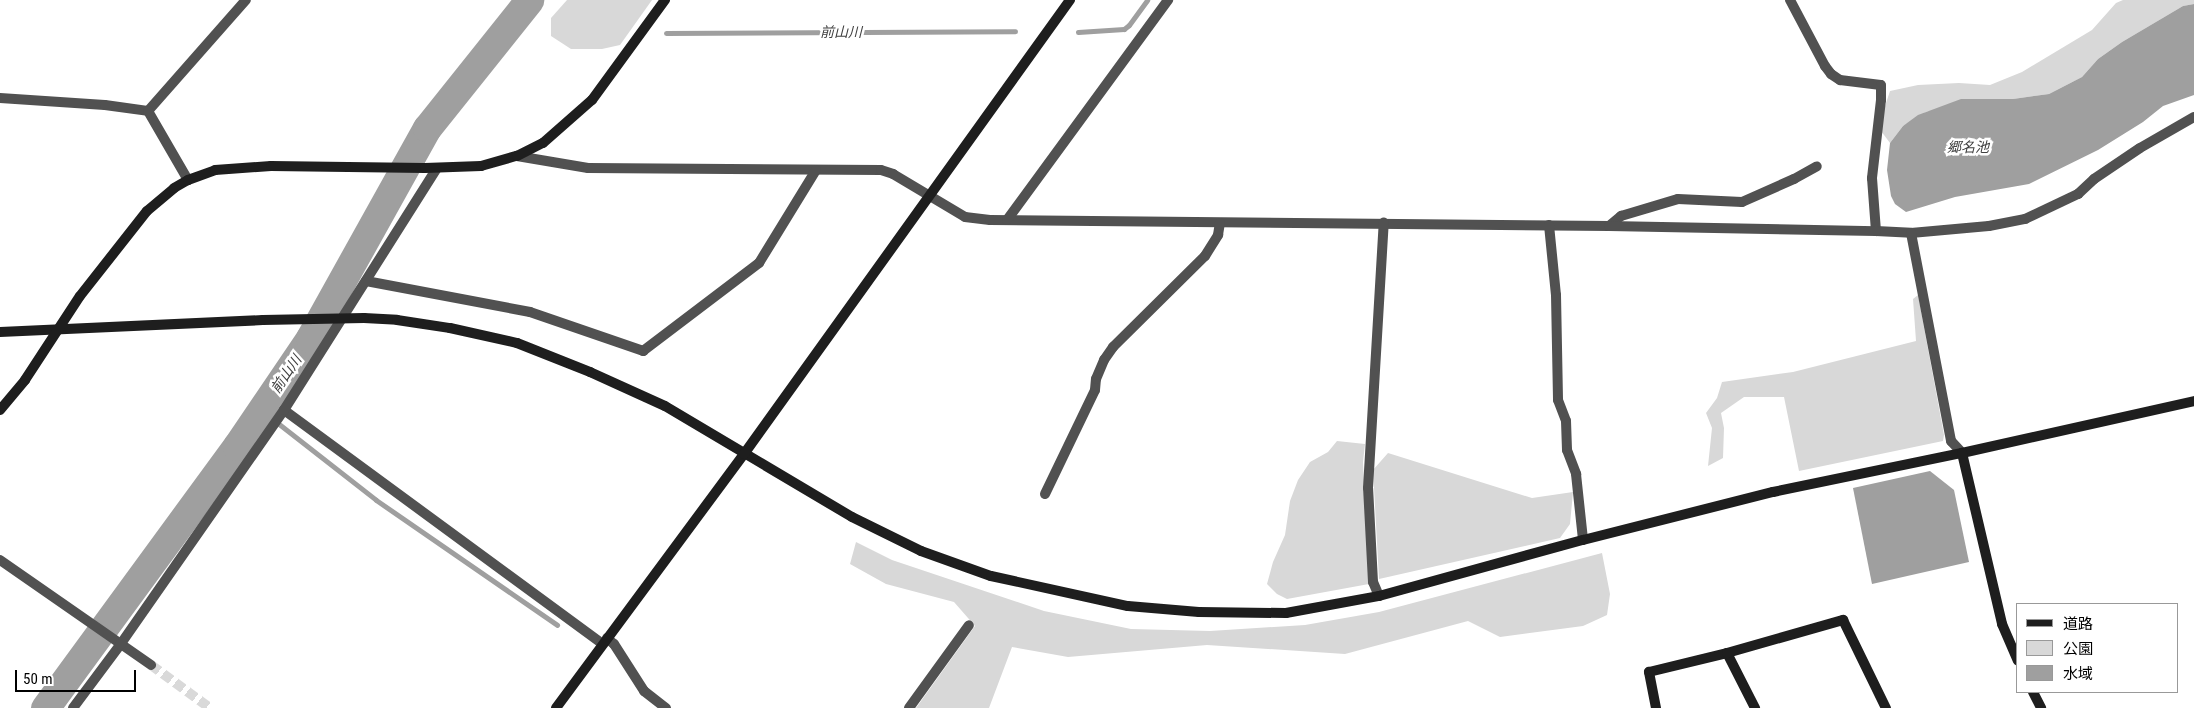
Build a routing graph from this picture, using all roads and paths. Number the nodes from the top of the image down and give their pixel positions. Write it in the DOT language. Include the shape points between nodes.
graph roads {
  1 [pos="246,0"];
  2 [pos="665,0"];
  3 [pos="1070,0"];
  4 [pos="1168,0"];
  5 [pos="1790,0"];
  6 [pos="0,98"];
  7 [pos="148,111"];
  8 [pos="2194,117"];
  9 [pos="517,156"];
  10 [pos="1817,166"];
  11 [pos="437,168"];
  12 [pos="816,170"];
  13 [pos="188,180"];
  14 [pos="928,195"];
  15 [pos="1007,220"];
  16 [pos="1384,222"];
  17 [pos="1220,223"];
  18 [pos="1549,225"];
  19 [pos="1609,226"];
  20 [pos="1876,231"];
  21 [pos="1911,232"];
  22 [pos="366,281"];
  23 [pos="56,329"];
  24 [pos="0,332"];
  25 [pos="2194,401"];
  26 [pos="0,410"];
  27 [pos="284,410"];
  28 [pos="1962,453"];
  29 [pos="744,454"];
  30 [pos="1045,494"];
  31 [pos="1583,540"];
  32 [pos="0,560"];
  33 [pos="1379,596"];
  34 [pos="969,625"];
  35 [pos="605,641"];
  36 [pos="117,643"];
  37 [pos="1727,653"];
  38 [pos="2016,656"];
  39 [pos="151,665"];
  40 [pos="2034,693"];
  41 [pos="73,708"];
  42 [pos="556,708"];
  43 [pos="666,708"];
  44 [pos="910,708"];
  45 [pos="1656,708"];
  46 [pos="1756,708"];
  47 [pos="1886,708"];
  48 [pos="2041,708"];
  1 -- 7 [label="street"];
  2 -- 9 [label="street" via="592,100 542,143"];
  3 -- 14 [label="street"];
  4 -- 15 [label="street"];
  5 -- 20 [label="street" via="1831,74 1840,80 1881,85 1872,178"];
  6 -- 7 [label="street"];
  7 -- 13 [label="street"];
  8 -- 21 [label="street" via="2140,148 2094,179 2078,194 2040,213 1989,226"];
  9 -- 11 [label="street" via="480,166"];
  9 -- 12 [label="street" via="588,168"];
  10 -- 19 [label="street" via="1742,202 1678,199 1621,216"];
  11 -- 13 [label="street" via="271,166 215,170"];
  11 -- 22 [label="street"];
  12 -- 14 [label="street" via="881,170"];
  12 -- 22 [label="street" via="759,263 643,351 530,312"];
  13 -- 23 [label="street" via="147,211"];
  14 -- 15 [label="street" via="965,217"];
  14 -- 29 [label="street"];
  15 -- 17 [label="street"];
  16 -- 17 [label="street"];
  16 -- 18 [label="street"];
  16 -- 33 [label="street" via="1368,488 1373,582"];
  17 -- 30 [label="street" via="1218,234 1205,256 1113,347 1104,360 1095,390"];
  18 -- 19 [label="street"];
  18 -- 31 [label="street" via="1556,295 1558,400 1566,421 1567,450 1576,474"];
  19 -- 20 [label="street"];
  20 -- 21 [label="street"];
  21 -- 28 [label="street" via="1951,441"];
  22 -- 27 [label="street"];
  23 -- 24 [label="street"];
  23 -- 26 [label="street" via="25,380"];
  23 -- 29 [label="street, bridge" via="364,318 450,328 517,343 590,372 665,406"];
  25 -- 28 [label="street"];
  27 -- 35 [label="street"];
  27 -- 36 [label="street"];
  28 -- 31 [label="street" via="1773,492"];
  28 -- 38 [label="street" via="2002,624"];
  29 -- 33 [label="street" via="852,517 920,551 991,576 1062,593 1128,606 1208,612 1286,612"];
  29 -- 35 [label="street"];
  31 -- 33 [label="street"];
  32 -- 36 [label="street"];
  34 -- 44 [label="street"];
  35 -- 42 [label="street"];
  35 -- 43 [label="street" via="614,644 644,691"];
  36 -- 39 [label="street"];
  36 -- 41 [label="street"];
  37 -- 45 [label="street" via="1649,672"];
  37 -- 46 [label="street"];
  37 -- 47 [label="street" via="1843,620"];
  40 -- 48 [label="street"];
}
